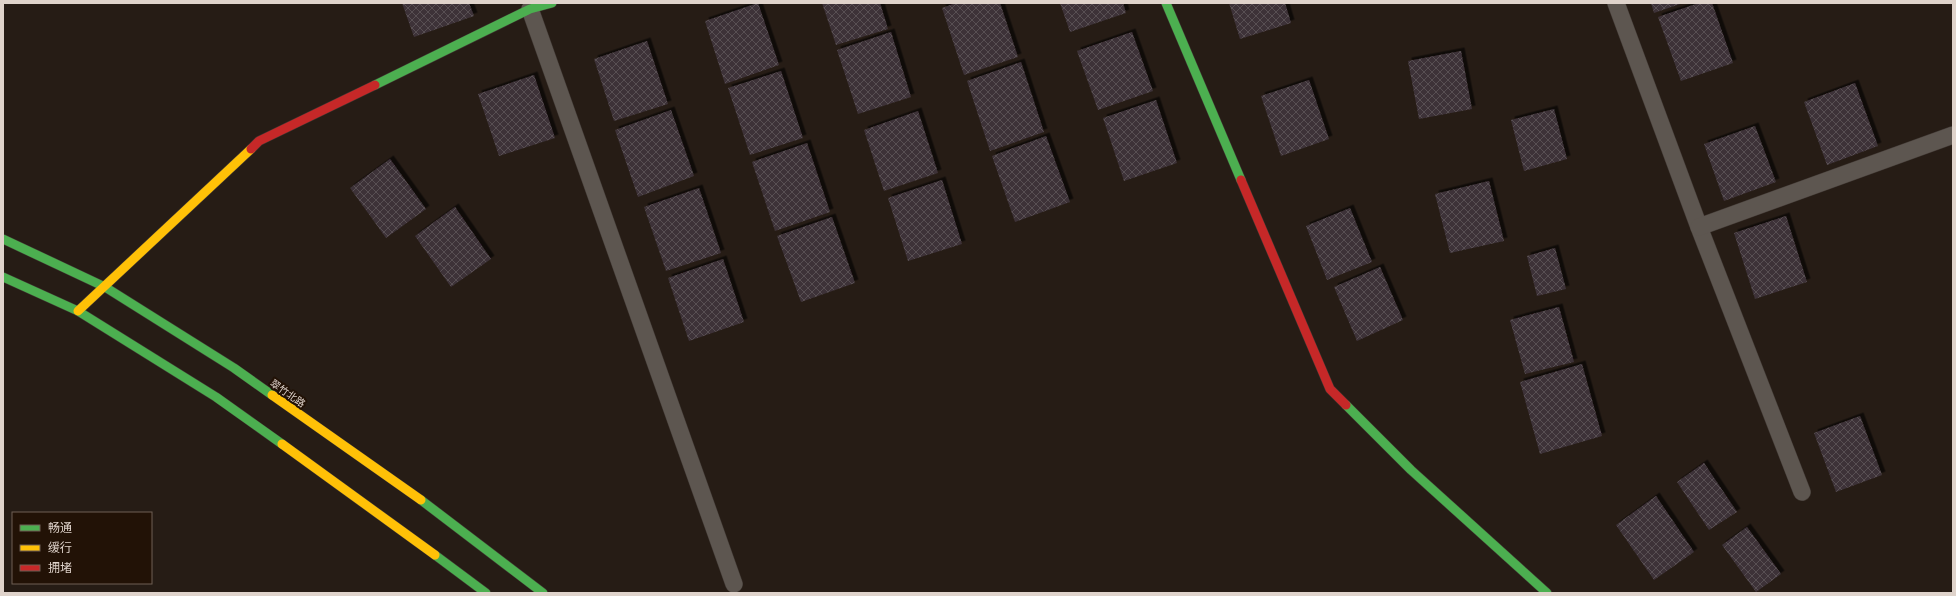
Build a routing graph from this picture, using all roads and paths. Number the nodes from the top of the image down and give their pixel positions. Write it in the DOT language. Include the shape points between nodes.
graph roads {
  1 [pos="552,3"];
  2 [pos="1166,3"];
  3 [pos="1616,3"];
  4 [pos="530,9"];
  5 [pos="1953,135"];
  6 [pos="1699,226"];
  7 [pos="3,239"];
  8 [pos="3,277"];
  9 [pos="105,287"];
  10 [pos="78,312"];
  11 [pos="1802,492"];
  12 [pos="734,584"];
  13 [pos="486,593"];
  14 [pos="543,593"];
  15 [pos="1547,593"];
  1 -- 4 [label="street"];
  2 -- 15 [label="street" via="1330,389 1411,470"];
  3 -- 6 [label="lane"];
  4 -- 9 [label="street" via="259,140"];
  4 -- 12 [label="lane"];
  5 -- 6 [label="lane"];
  6 -- 11 [label="lane"];
  7 -- 9 [label="street, 翠竹北路"];
  8 -- 10 [label="street"];
  9 -- 10 [label="street"];
  9 -- 14 [label="street, 翠竹北路" via="234,368 454,524"];
  10 -- 13 [label="street" via="216,397"];
}
